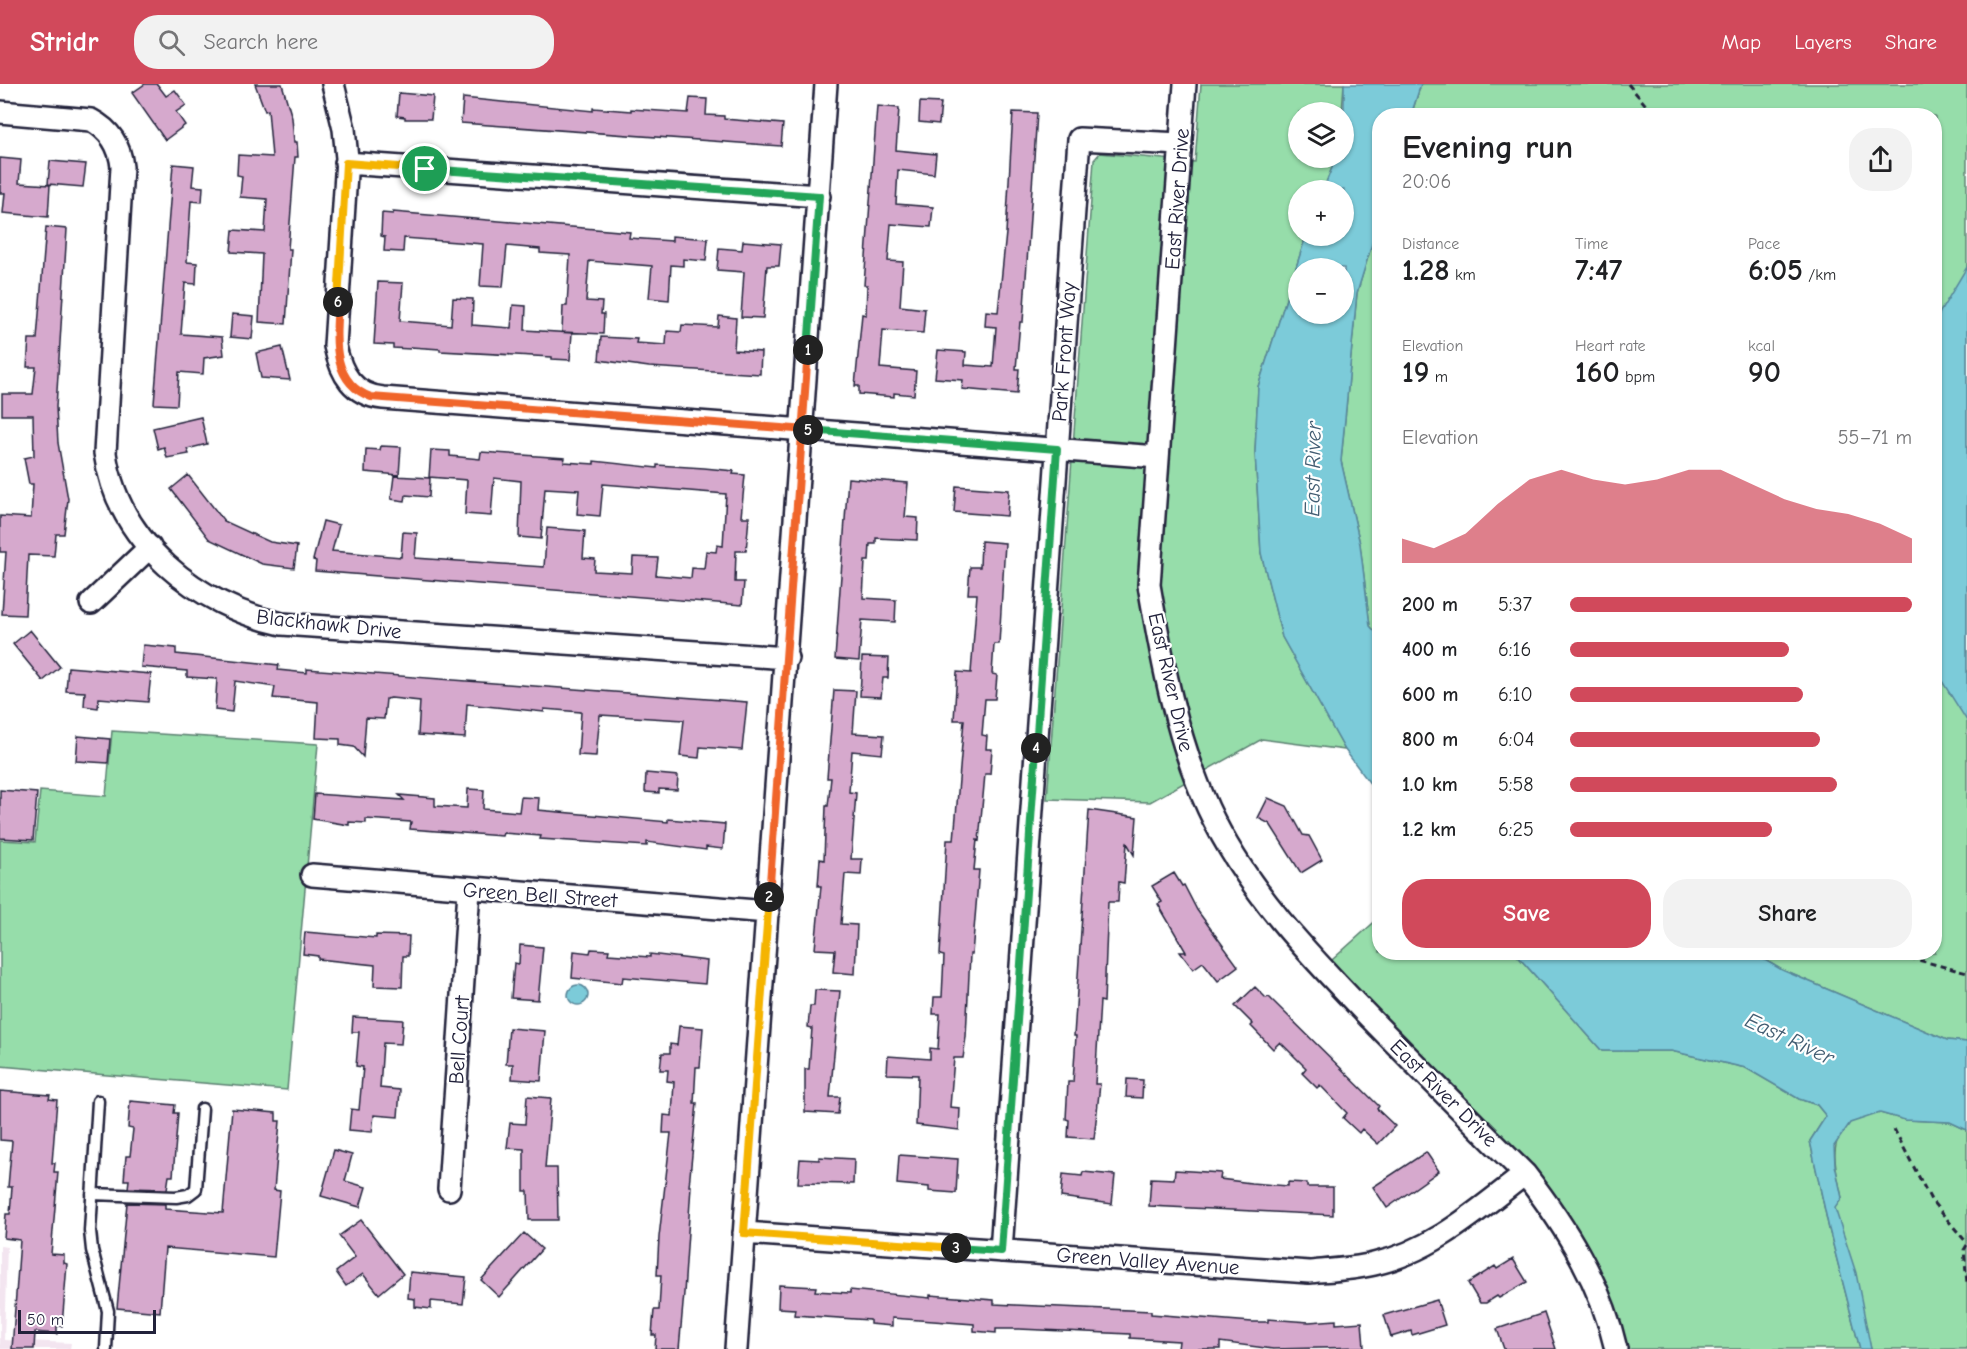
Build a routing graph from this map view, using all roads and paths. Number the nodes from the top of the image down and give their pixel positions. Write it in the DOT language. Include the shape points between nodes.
graph roads {
  1 [pos="333,84"];
  2 [pos="826,84"];
  3 [pos="1185,84"];
  4 [pos="1628,84"];
  5 [pos="1648,108"];
  6 [pos="0,112"];
  7 [pos="1181,144"];
  8 [pos="346,163"];
  9 [pos="819,196"];
  10 [pos="802,430"];
  11 [pos="1057,449"];
  12 [pos="1158,457"];
  13 [pos="150,548"];
  14 [pos="91,603"];
  15 [pos="787,658"];
  16 [pos="312,875"];
  17 [pos="469,890"];
  18 [pos="768,912"];
  19 [pos="1919,960"];
  20 [pos="1967,973"];
  21 [pos="98,1101"];
  22 [pos="201,1109"];
  23 [pos="1894,1129"];
  24 [pos="1525,1174"];
  25 [pos="449,1190"];
  26 [pos="92,1194"];
  27 [pos="744,1233"];
  28 [pos="1967,1244"];
  29 [pos="1001,1251"];
  30 [pos="1967,1283"];
  31 [pos="106,1349"];
  32 [pos="736,1349"];
  33 [pos="1616,1349"];
  1 -- 8 [label="street" via="344,129"];
  2 -- 9 [label="street"];
  3 -- 7 [label="street, East River Drive"];
  4 -- 5 [label="path"];
  6 -- 13 [label="street, Blackhawk Drive" via="92,120 108,132 121,155 105,453 120,505"];
  7 -- 11 [label="street, Park Front Way" via="1079,139"];
  7 -- 12 [label="street, East River Drive"];
  8 -- 9 [label="street"];
  8 -- 10 [label="street" via="335,346 344,374 360,393 383,398"];
  9 -- 10 [label="street"];
  10 -- 11 [label="street"];
  10 -- 15 [label="street"];
  11 -- 12 [label="street"];
  11 -- 29 [label="street, Park Front Way"];
  12 -- 24 [label="street, East River Drive" via="1149,585 1182,743 1208,809 1241,869 1285,927"];
  13 -- 14 [label="street"];
  13 -- 15 [label="street, Blackhawk Drive" via="180,578 212,600 249,617 282,624"];
  15 -- 18 [label="street"];
  16 -- 17 [label="street, Green Bell Street"];
  17 -- 18 [label="street, Green Bell Street"];
  17 -- 25 [label="street, Bell Court"];
  18 -- 27 [label="street"];
  19 -- 20 [label="path"];
  21 -- 26 [label="lane"];
  22 -- 26 [label="lane" via="196,1189 176,1197"];
  23 -- 28 [label="path" via="1931,1200"];
  24 -- 29 [label="street, Green Valley Avenue" via="1432,1243 1375,1264 1342,1269 1309,1272"];
  24 -- 33 [label="street, East River Drive" via="1585,1263 1611,1326"];
  26 -- 31 [label="lane" via="90,1231 108,1311"];
  27 -- 29 [label="street, Green Valley Avenue"];
  27 -- 32 [label="street"];
  28 -- 30 [label="path"];
}
